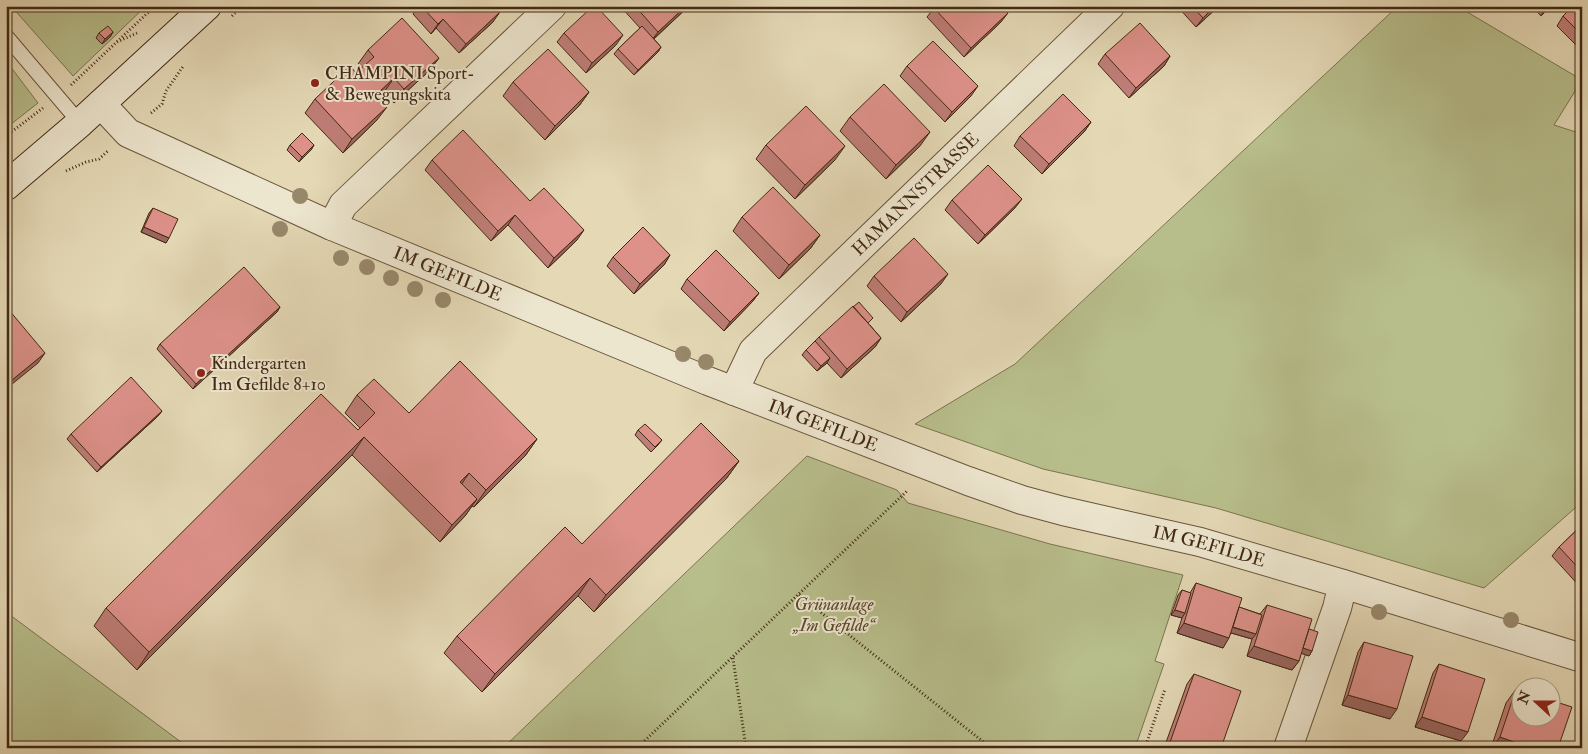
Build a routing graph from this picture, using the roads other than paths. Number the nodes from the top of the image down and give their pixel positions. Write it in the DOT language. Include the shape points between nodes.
graph roads {
  1 [pos="552,6"];
  2 [pos="1110,6"];
  3 [pos="218,13"];
  4 [pos="6,36"];
  5 [pos="100,104"];
  6 [pos="80,123"];
  7 [pos="6,186"];
  8 [pos="332,226"];
  9 [pos="734,391"];
  10 [pos="1343,584"];
  11 [pos="1582,658"];
  12 [pos="1288,748"];
  1 -- 8 [label="street" via="343,204"];
  2 -- 9 [label="street, HAMANNSTRASSE" via="754,351"];
  3 -- 5 [label="street"];
  4 -- 6 [label="lane"];
  5 -- 6 [label="street"];
  5 -- 8 [label="street, IM GEFILDE" via="128,133"];
  6 -- 7 [label="street"];
  8 -- 9 [label="street, IM GEFILDE"];
  9 -- 10 [label="street, IM GEFILDE" via="1022,500 1200,542"];
  10 -- 11 [label="street, IM GEFILDE"];
  10 -- 12 [label="street"];
}
